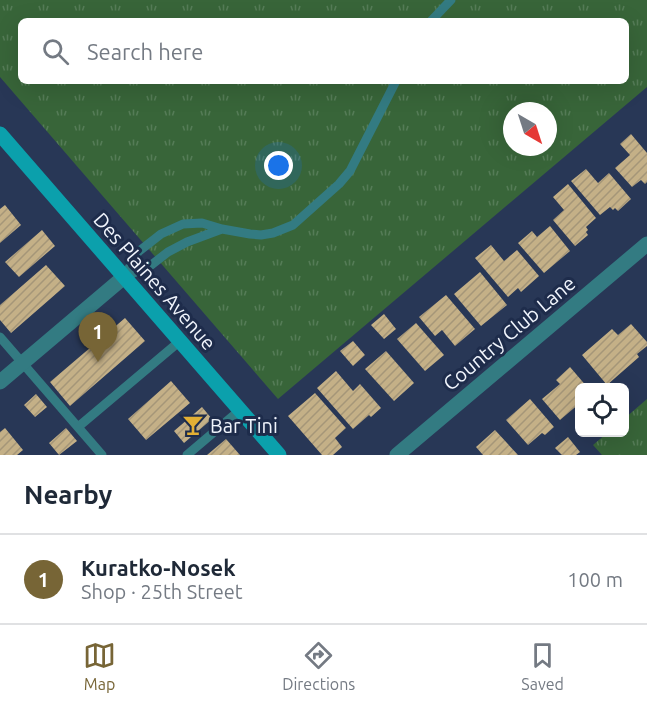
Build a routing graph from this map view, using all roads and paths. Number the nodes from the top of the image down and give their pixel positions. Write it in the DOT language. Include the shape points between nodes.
graph roads {
  1 [pos="451,0"];
  2 [pos="434,18"];
  3 [pos="394,84"];
  4 [pos="0,134"];
  5 [pos="222,230"];
  6 [pos="647,244"];
  7 [pos="124,277"];
  8 [pos="0,337"];
  9 [pos="180,341"];
  10 [pos="23,363"];
  11 [pos="0,382"];
  12 [pos="240,410"];
  13 [pos="78,427"];
  14 [pos="102,455"];
  15 [pos="187,455"];
  16 [pos="279,455"];
  17 [pos="397,455"];
  1 -- 2 [label="lane"];
  3 -- 5 [label="lane" via="350,171 293,225 273,233"];
  4 -- 7 [label="main road, Des Plaines Avenue"];
  5 -- 7 [label="lane" via="187,242 150,266"];
  5 -- 7 [label="lane" via="202,223 172,228 138,252"];
  6 -- 17 [label="street, Country Club Lane"];
  7 -- 9 [label="main road, Des Plaines Avenue"];
  7 -- 10 [label="street"];
  8 -- 10 [label="lane"];
  9 -- 12 [label="main road, Des Plaines Avenue"];
  9 -- 13 [label="lane"];
  10 -- 11 [label="street"];
  10 -- 13 [label="lane"];
  12 -- 15 [label="lane"];
  12 -- 16 [label="main road, Des Plaines Avenue"];
  13 -- 14 [label="lane"];
}
